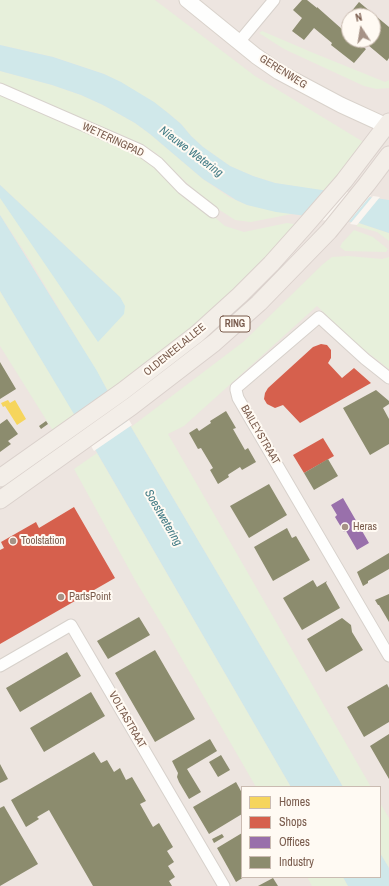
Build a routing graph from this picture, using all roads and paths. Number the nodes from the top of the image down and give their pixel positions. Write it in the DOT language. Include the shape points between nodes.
graph roads {
  1 [pos="187,0"];
  2 [pos="201,0"];
  3 [pos="274,0"];
  4 [pos="245,35"];
  5 [pos="0,89"];
  6 [pos="388,122"];
  7 [pos="389,155"];
  8 [pos="212,212"];
  9 [pos="389,378"];
  10 [pos="0,478"];
  11 [pos="0,500"];
  12 [pos="389,656"];
  13 [pos="0,666"];
  14 [pos="224,886"];
  1 -- 4 [label="main road, GERENWEG"];
  2 -- 4 [label="main road, GERENWEG"];
  3 -- 4 [label="street"];
  4 -- 6 [label="main road, GERENWEG" via="279,72 341,105"];
  5 -- 8 [label="street, WETERINGPAD" via="140,150 158,162 182,188"];
  6 -- 10 [label="main road, OLDENEELALLEE / RING" via="344,181 271,264 240,295 197,334 123,391"];
  7 -- 11 [label="main road, OLDENEELALLEE / RING" via="329,231 254,308 214,343 132,406"];
  9 -- 12 [label="street, BAILEYSTRAAT" via="319,317 236,390 238,398"];
  13 -- 14 [label="street, VOLTASTRAAT" via="71,625"];
}
